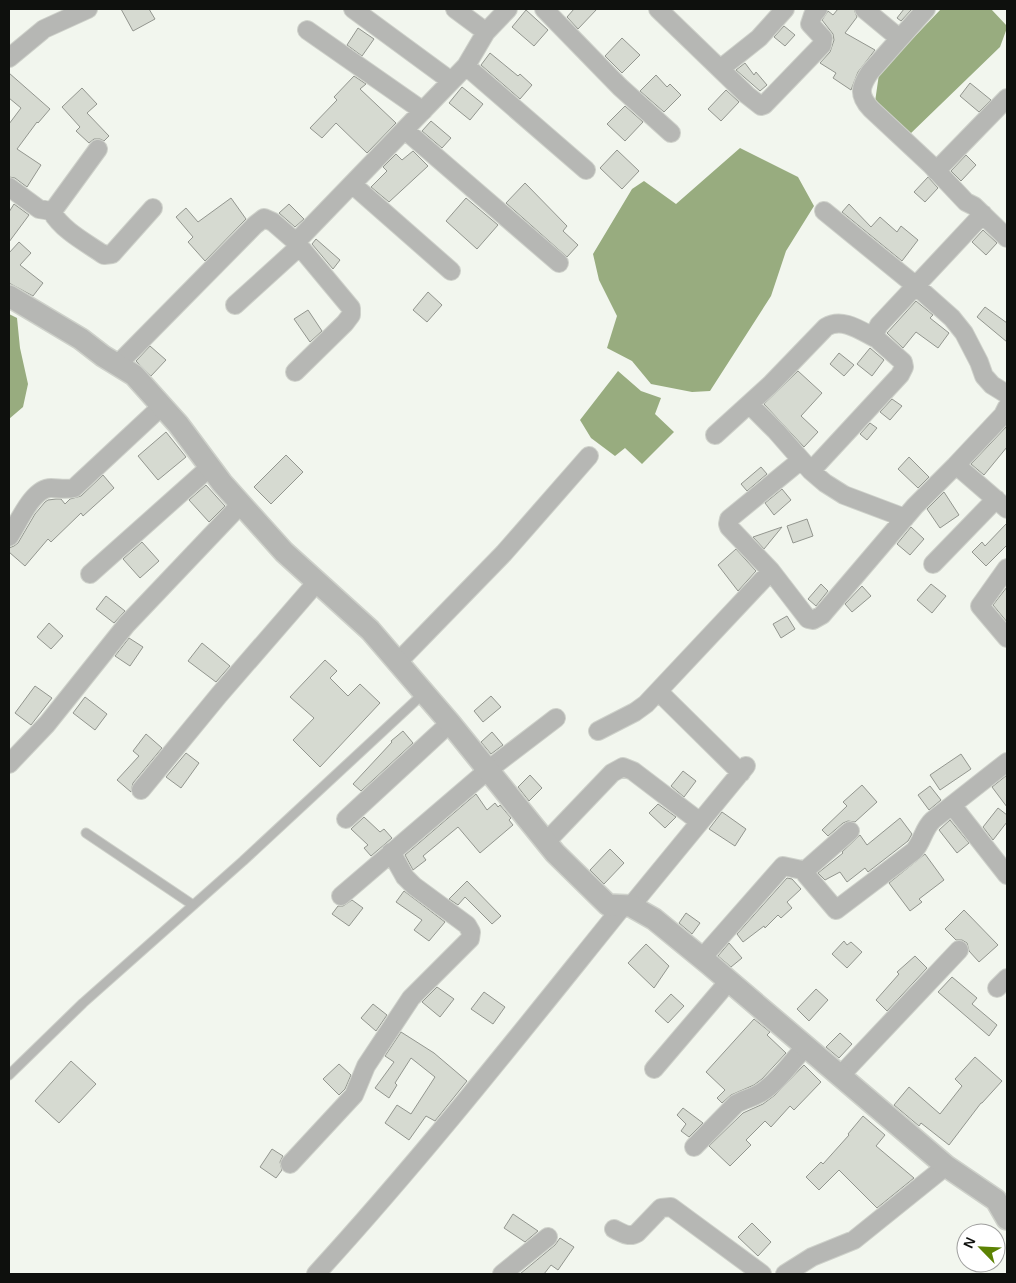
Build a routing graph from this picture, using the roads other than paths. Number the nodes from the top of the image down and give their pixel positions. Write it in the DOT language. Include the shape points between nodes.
graph roads {
  1 [pos="88,9"];
  2 [pos="353,9"];
  3 [pos="455,9"];
  4 [pos="508,9"];
  5 [pos="544,9"];
  6 [pos="658,9"];
  7 [pos="785,9"];
  8 [pos="818,9"];
  9 [pos="864,9"];
  10 [pos="926,9"];
  11 [pos="308,30"];
  12 [pos="486,32"];
  13 [pos="899,38"];
  14 [pos="9,58"];
  15 [pos="466,66"];
  16 [pos="720,69"];
  17 [pos="451,81"];
  18 [pos="1007,98"];
  19 [pos="423,111"];
  20 [pos="405,130"];
  21 [pos="671,133"];
  22 [pos="98,149"];
  23 [pos="586,170"];
  24 [pos="936,171"];
  25 [pos="352,184"];
  26 [pos="9,187"];
  27 [pos="153,208"];
  28 [pos="51,211"];
  29 [pos="824,211"];
  30 [pos="982,214"];
  31 [pos="1007,238"];
  32 [pos="298,244"];
  33 [pos="559,263"];
  34 [pos="451,271"];
  35 [pos="916,286"];
  36 [pos="9,296"];
  37 [pos="235,305"];
  38 [pos="877,339"];
  39 [pos="117,365"];
  40 [pos="295,372"];
  41 [pos="1007,397"];
  42 [pos="750,404"];
  43 [pos="162,406"];
  44 [pos="715,436"];
  45 [pos="589,456"];
  46 [pos="956,465"];
  47 [pos="806,466"];
  48 [pos="210,467"];
  49 [pos="241,504"];
  50 [pos="1002,504"];
  51 [pos="905,518"];
  52 [pos="9,537"];
  53 [pos="934,564"];
  54 [pos="1007,568"];
  55 [pos="771,571"];
  56 [pos="90,574"];
  57 [pos="317,582"];
  58 [pos="1007,638"];
  59 [pos="397,662"];
  60 [pos="659,692"];
  61 [pos="424,693"];
  62 [pos="556,718"];
  63 [pos="450,724"];
  64 [pos="598,731"];
  65 [pos="1007,762"];
  66 [pos="9,764"];
  67 [pos="488,770"];
  68 [pos="141,790"];
  69 [pos="952,805"];
  70 [pos="346,819"];
  71 [pos="700,822"];
  72 [pos="850,831"];
  73 [pos="86,833"];
  74 [pos="546,842"];
  75 [pos="391,852"];
  76 [pos="802,870"];
  77 [pos="1007,875"];
  78 [pos="341,896"];
  79 [pos="193,905"];
  80 [pos="627,906"];
  81 [pos="959,950"];
  82 [pos="702,958"];
  83 [pos="729,980"];
  84 [pos="806,1046"];
  85 [pos="654,1069"];
  86 [pos="9,1075"];
  87 [pos="840,1076"];
  88 [pos="694,1147"];
  89 [pos="290,1164"];
  90 [pos="946,1166"];
  91 [pos="1002,1195"];
  92 [pos="1007,1219"];
  93 [pos="614,1229"];
  94 [pos="548,1237"];
  95 [pos="316,1274"];
  96 [pos="502,1274"];
  97 [pos="762,1274"];
  98 [pos="785,1274"];
  1 -- 14 [label="street" via="44,29"];
  2 -- 17 [label="street"];
  3 -- 12 [label="street"];
  4 -- 12 [label="street"];
  5 -- 21 [label="street" via="620,87"];
  6 -- 16 [label="street"];
  7 -- 16 [label="street" via="759,38"];
  8 -- 16 [label="street" via="810,24 823,38 822,45 764,105 757,104"];
  9 -- 13 [label="street"];
  10 -- 13 [label="street"];
  11 -- 19 [label="street"];
  12 -- 15 [label="street"];
  13 -- 24 [label="street" via="864,81 862,95 871,110"];
  15 -- 17 [label="street"];
  15 -- 23 [label="street"];
  17 -- 19 [label="street"];
  18 -- 24 [label="street"];
  19 -- 20 [label="street"];
  20 -- 25 [label="street"];
  20 -- 33 [label="street"];
  22 -- 28 [label="street"];
  24 -- 30 [label="street"];
  25 -- 32 [label="street"];
  25 -- 34 [label="street"];
  26 -- 28 [label="street" via="39,209"];
  27 -- 28 [label="street" via="112,254 104,255 63,227"];
  29 -- 35 [label="street"];
  30 -- 31 [label="street"];
  30 -- 35 [label="street"];
  32 -- 37 [label="street"];
  32 -- 39 [label="street" via="264,218"];
  32 -- 40 [label="street" via="351,308 345,323"];
  35 -- 38 [label="street" via="879,325 874,333"];
  35 -- 41 [label="street" via="952,318 964,333 984,376"];
  36 -- 39 [label="street" via="81,339"];
  38 -- 42 [label="street" via="850,325 833,323"];
  38 -- 47 [label="street" via="903,362 900,375"];
  39 -- 43 [label="street" via="134,375"];
  41 -- 46 [label="street" via="1002,414"];
  42 -- 44 [label="street"];
  42 -- 47 [label="street"];
  43 -- 48 [label="street"];
  43 -- 52 [label="street" via="74,488 44,490 25,508"];
  45 -- 59 [label="street" via="504,552"];
  46 -- 50 [label="street"];
  46 -- 51 [label="street"];
  47 -- 51 [label="street" via="844,495"];
  47 -- 55 [label="street" via="729,519 730,528"];
  48 -- 49 [label="street"];
  48 -- 56 [label="street"];
  49 -- 57 [label="street" via="284,552"];
  49 -- 66 [label="street" via="127,624 47,724"];
  50 -- 53 [label="street"];
  51 -- 55 [label="street" via="816,620 808,618"];
  54 -- 58 [label="street" via="980,606"];
  55 -- 60 [label="street"];
  57 -- 59 [label="street" via="370,630"];
  57 -- 68 [label="street"];
  59 -- 61 [label="street"];
  60 -- 64 [label="street" via="634,712"];
  60 -- 71 [label="street" via="743,769"];
  61 -- 63 [label="street"];
  61 -- 79 [label="lane"];
  62 -- 67 [label="street"];
  63 -- 67 [label="street"];
  63 -- 70 [label="street"];
  65 -- 69 [label="street"];
  67 -- 74 [label="street"];
  67 -- 75 [label="street"];
  69 -- 76 [label="street" via="928,824 920,845 914,851 836,910"];
  69 -- 77 [label="street"];
  71 -- 74 [label="street" via="633,770 624,767 612,773"];
  71 -- 80 [label="street"];
  72 -- 76 [label="street"];
  73 -- 79 [label="lane"];
  74 -- 80 [label="street" via="608,905"];
  75 -- 78 [label="street"];
  75 -- 89 [label="street" via="405,877 467,925 470,939 411,998 366,1066 354,1094"];
  76 -- 82 [label="street" via="783,866"];
  79 -- 86 [label="lane" via="83,1003"];
  80 -- 82 [label="street" via="654,919"];
  80 -- 95 [label="street" via="387,1195"];
  81 -- 87 [label="street"];
  82 -- 83 [label="street"];
  83 -- 84 [label="street"];
  83 -- 85 [label="street"];
  84 -- 87 [label="street"];
  84 -- 88 [label="street" via="768,1088 736,1104"];
  87 -- 90 [label="street"];
  90 -- 91 [label="street"];
  90 -- 98 [label="street" via="854,1240 812,1256"];
  91 -- 92 [label="street"];
  93 -- 97 [label="street" via="633,1236 662,1208 670,1208"];
  94 -- 96 [label="street"];
}
